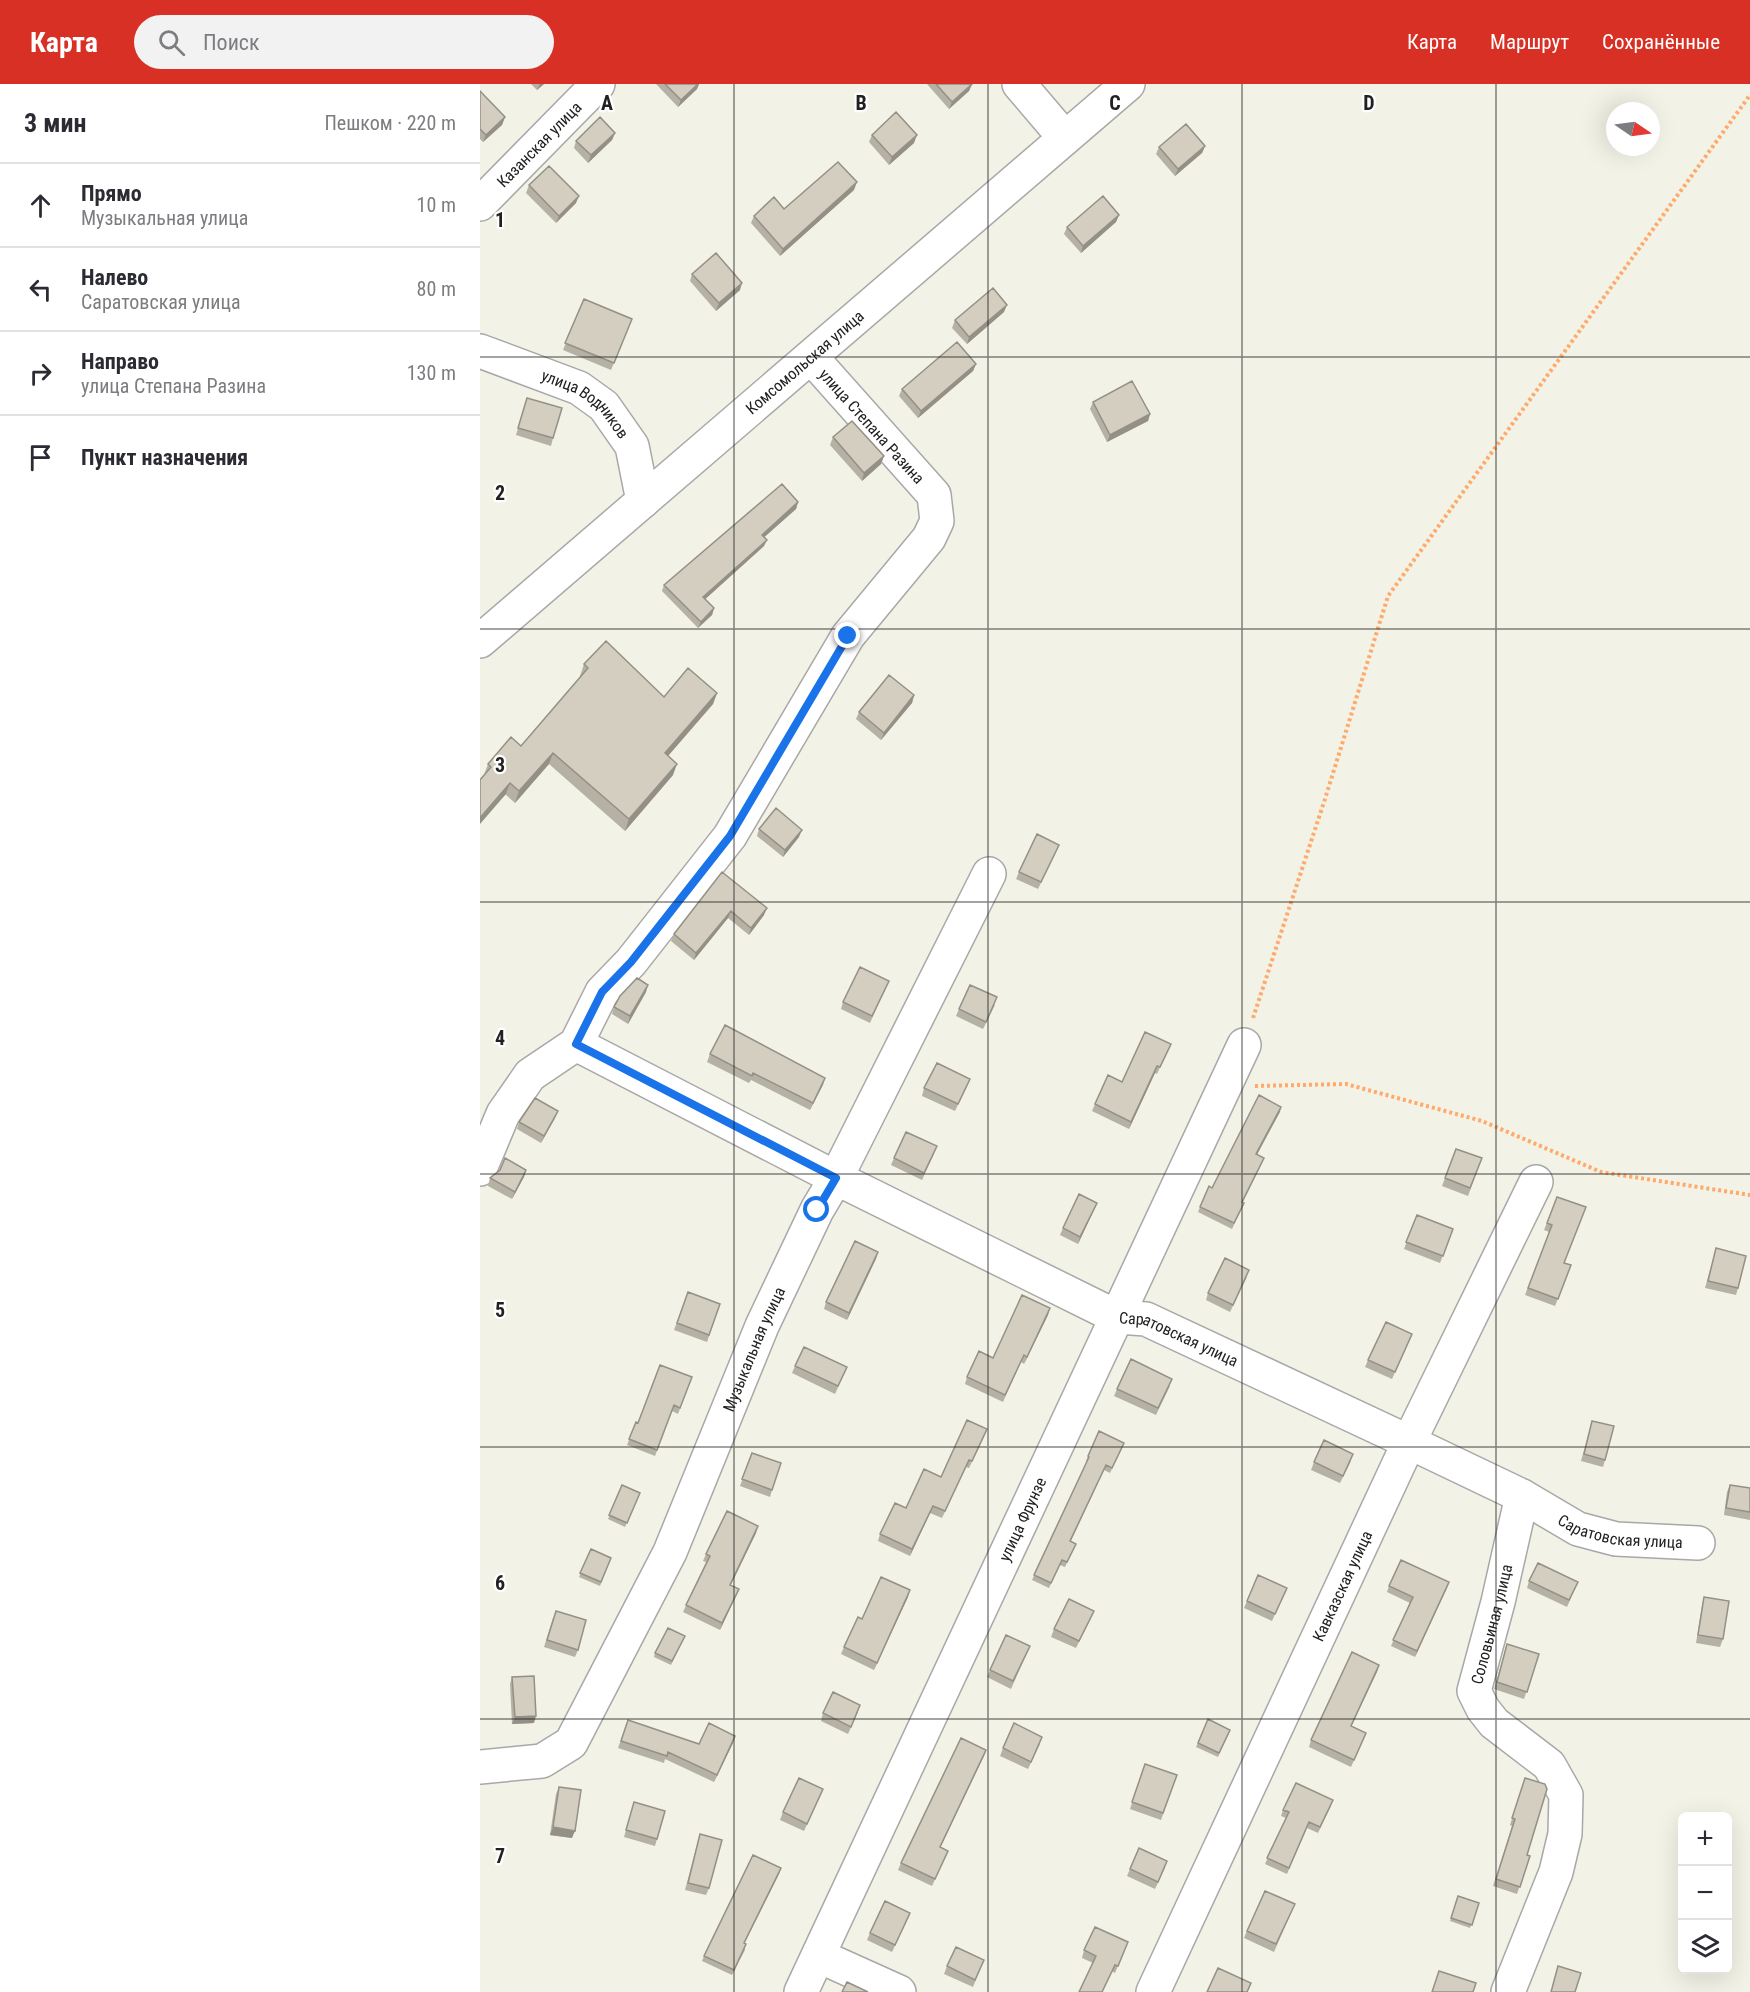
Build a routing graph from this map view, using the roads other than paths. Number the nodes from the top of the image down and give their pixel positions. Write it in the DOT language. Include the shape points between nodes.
graph roads {
  1 [pos="598,84"];
  2 [pos="1019,84"];
  3 [pos="1128,84"];
  4 [pos="1065,138"];
  5 [pos="480,204"];
  6 [pos="480,351"];
  7 [pos="811,357"];
  8 [pos="643,501"];
  9 [pos="480,642"];
  10 [pos="989,874"];
  11 [pos="576,1044"];
  12 [pos="1244,1045"];
  13 [pos="480,1169"];
  14 [pos="836,1178"];
  15 [pos="1536,1182"];
  16 [pos="1117,1317"];
  17 [pos="1409,1442"];
  18 [pos="1522,1496"];
  19 [pos="1698,1543"];
  20 [pos="480,1767"];
  21 [pos="819,1956"];
  22 [pos="801,1992"];
  23 [pos="898,1992"];
  24 [pos="1153,1992"];
  25 [pos="1508,1992"];
  1 -- 5 [label="street, Казанская улица"];
  2 -- 4 [label="street"];
  3 -- 4 [label="street, Комсомольская улица"];
  4 -- 7 [label="street, Комсомольская улица"];
  6 -- 8 [label="street, улица Водников" via="579,388 604,406 632,446"];
  7 -- 8 [label="street, Комсомольская улица"];
  7 -- 11 [label="street, улица Степана Разина" via="934,495 937,520 929,538 848,636 730,836 631,962 602,992"];
  8 -- 9 [label="street, Комсомольская улица"];
  10 -- 14 [label="street, Музыкальная улица"];
  11 -- 13 [label="street, улица Степана Разина" via="530,1075 503,1114"];
  11 -- 14 [label="street, Саратовская улица"];
  12 -- 16 [label="street, улица Фрунзе"];
  14 -- 16 [label="street, Саратовская улица"];
  14 -- 20 [label="street, Музыкальная улица" via="762,1326 670,1552 571,1743 542,1761"];
  15 -- 17 [label="street, Кавказская улица"];
  16 -- 17 [label="street, Саратовская улица" via="1146,1319"];
  16 -- 21 [label="street, улица Фрунзе"];
  17 -- 18 [label="street, Саратовская улица"];
  17 -- 24 [label="street, Кавказская улица"];
  18 -- 19 [label="street, Саратовская улица" via="1578,1529 1616,1539"];
  18 -- 25 [label="street, Соловьиная улица" via="1474,1690 1494,1723 1549,1765 1566,1796 1565,1834 1556,1872"];
  21 -- 22 [label="street, улица Фрунзе"];
  21 -- 23 [label="street"];
}
